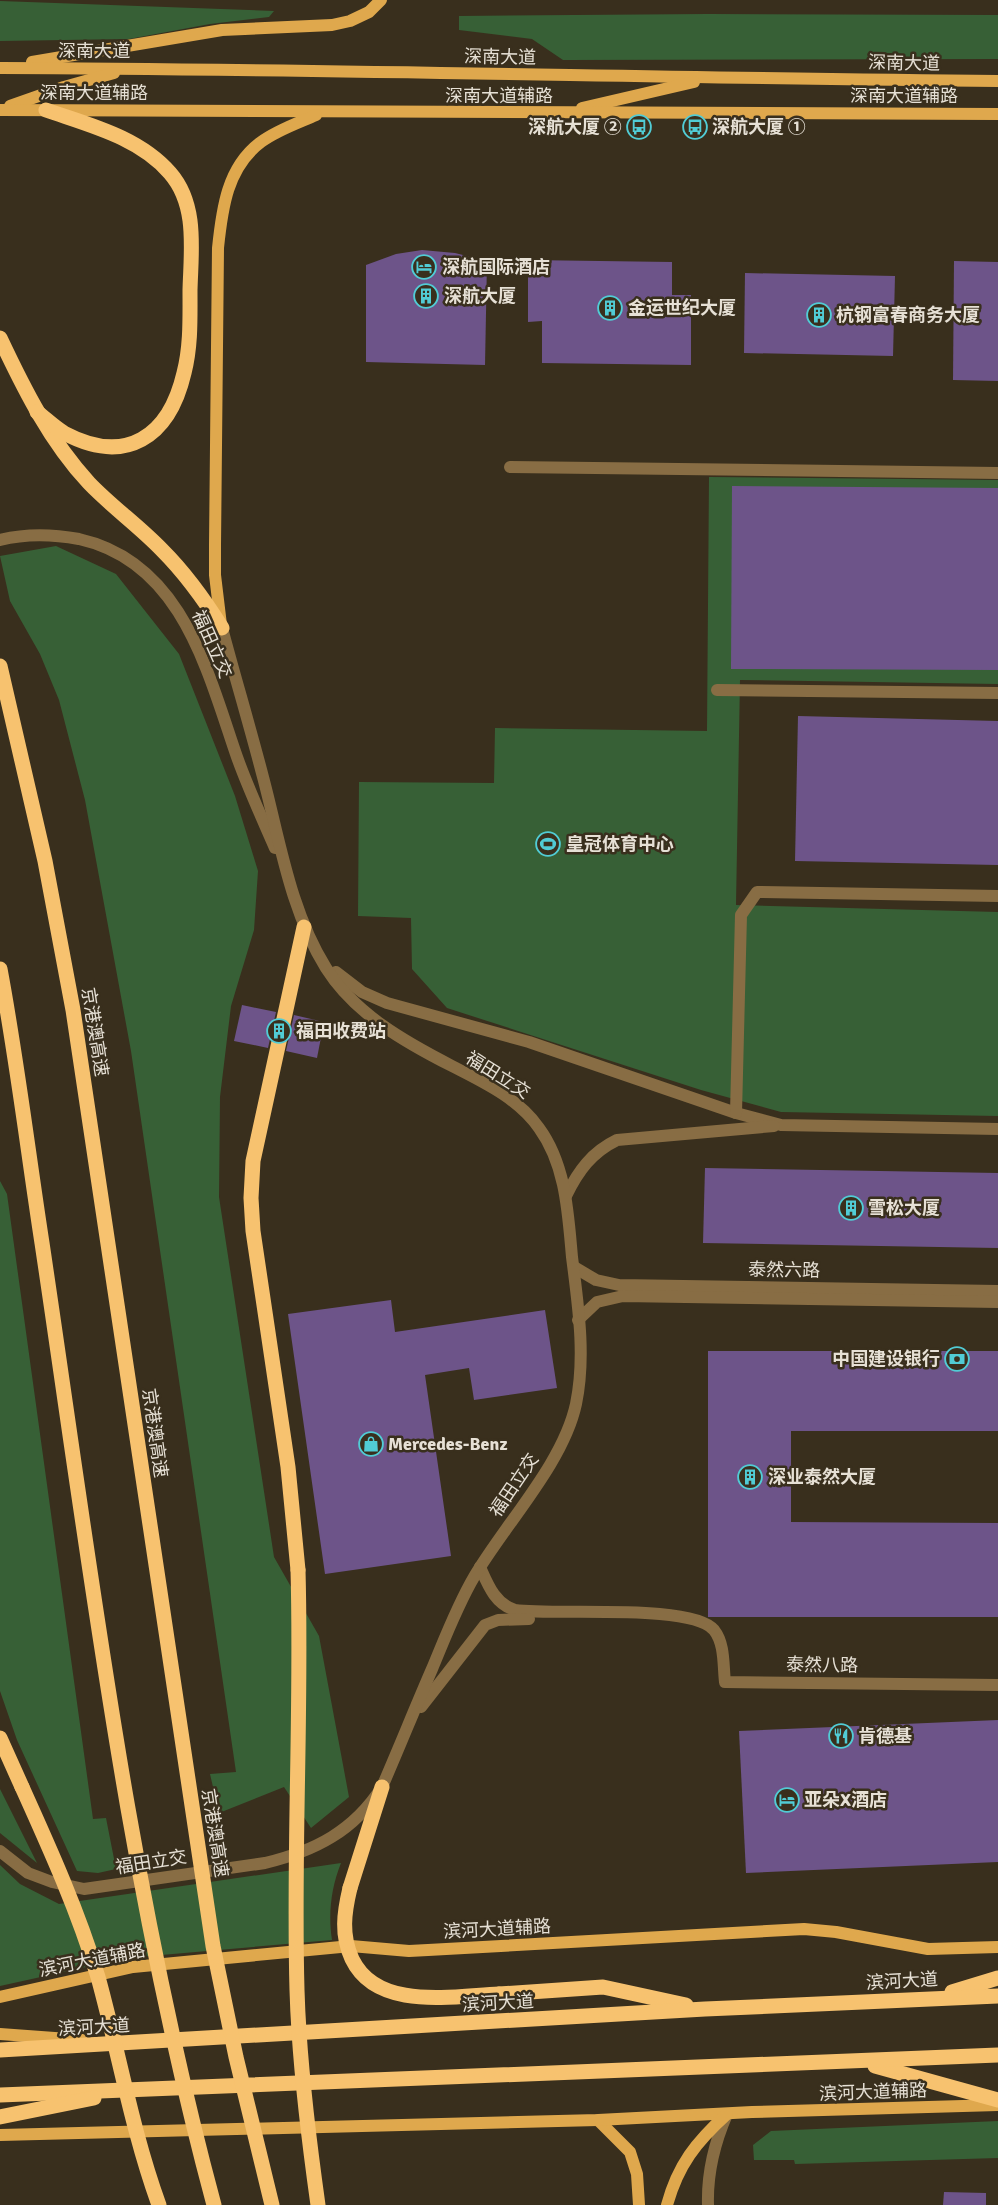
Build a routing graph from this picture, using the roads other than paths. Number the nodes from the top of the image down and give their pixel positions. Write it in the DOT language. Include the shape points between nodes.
graph roads {
  1 [pos="381,0"];
  2 [pos="0,68"];
  3 [pos="138,68"];
  4 [pos="712,78"];
  5 [pos="998,81"];
  6 [pos="0,110"];
  7 [pos="46,110"];
  8 [pos="321,113"];
  9 [pos="560,113"];
  10 [pos="998,114"];
  11 [pos="1,341"];
  12 [pos="37,412"];
  13 [pos="510,467"];
  14 [pos="998,473"];
  15 [pos="0,540"];
  16 [pos="222,628"];
  17 [pos="0,666"];
  18 [pos="717,690"];
  19 [pos="998,693"];
  20 [pos="290,882"];
  21 [pos="998,896"];
  22 [pos="304,927"];
  23 [pos="318,952"];
  24 [pos="0,969"];
  25 [pos="736,1113"];
  26 [pos="781,1125"];
  27 [pos="998,1129"];
  28 [pos="566,1196"];
  29 [pos="574,1267"];
  30 [pos="998,1292"];
  31 [pos="998,1302"];
  32 [pos="578,1320"];
  33 [pos="480,1567"];
  34 [pos="691,1618"];
  35 [pos="998,1685"];
  36 [pos="411,1719"];
  37 [pos="0,1738"];
  38 [pos="382,1787"];
  39 [pos="0,1851"];
  40 [pos="998,1947"];
  41 [pos="998,1978"];
  42 [pos="998,1996"];
  43 [pos="0,1997"];
  44 [pos="930,1999"];
  45 [pos="705,2009"];
  46 [pos="0,2034"];
  47 [pos="132,2044"];
  48 [pos="0,2050"];
  49 [pos="998,2055"];
  50 [pos="861,2062"];
  51 [pos="140,2089"];
  52 [pos="0,2095"];
  53 [pos="998,2100"];
  54 [pos="998,2105"];
  55 [pos="727,2114"];
  56 [pos="0,2117"];
  57 [pos="598,2120"];
  58 [pos="0,2135"];
  59 [pos="159,2205"];
  60 [pos="214,2205"];
  61 [pos="272,2205"];
  62 [pos="318,2205"];
  63 [pos="639,2205"];
  64 [pos="667,2205"];
  65 [pos="708,2205"];
  1 -- 2 [label="main road, 深南大道" via="369,12 332,25 222,30"];
  2 -- 3 [label="main road, 深南大道"];
  3 -- 4 [label="main road, 深南大道"];
  3 -- 6 [label="main road" via="64,87"];
  4 -- 5 [label="main road, 深南大道"];
  4 -- 9 [label="main road"];
  6 -- 7 [label="main road, 深南大道辅路"];
  7 -- 8 [label="main road, 深南大道辅路"];
  7 -- 12 [label="highway" via="123,138 149,154 170,174 184,196 190,219 190,339 177,397 152,435 131,444 111,447 63,432"];
  8 -- 9 [label="main road, 深南大道辅路"];
  8 -- 16 [label="main road" via="260,142 232,177 226,198 218,248 217,337 215,575"];
  9 -- 10 [label="main road, 深南大道辅路"];
  11 -- 12 [label="highway"];
  12 -- 16 [label="highway" via="90,483 185,574"];
  13 -- 14 [label="street"];
  15 -- 20 [label="street, 福田立交" via="30,534 58,535 89,542 115,551 160,585 179,611 204,661 246,782"];
  16 -- 20 [label="street, 福田立交"];
  17 -- 61 [label="highway, 京港澳高速, bridge" via="45,861 73,1010 213,1946 240,2076"];
  18 -- 19 [label="street"];
  20 -- 22 [label="street, 福田立交"];
  21 -- 25 [label="street" via="757,892 741,915"];
  22 -- 23 [label="street, 福田立交"];
  22 -- 62 [label="highway, bridge" via="255,1154 251,1198 253,1231 288,1466 298,1570 297,1992 308,2137"];
  23 -- 25 [label="street" via="355,987 387,1002 529,1042"];
  23 -- 28 [label="street, 福田立交" via="338,984 381,1025 488,1085 523,1110 551,1149"];
  24 -- 60 [label="highway, bridge" via="116,1738 144,1897"];
  25 -- 26 [label="street"];
  26 -- 27 [label="street"];
  26 -- 28 [label="street" via="617,1140 584,1164"];
  28 -- 29 [label="street, 福田立交"];
  29 -- 30 [label="street, 泰然六路" via="596,1280 619,1285"];
  29 -- 32 [label="street, 福田立交"];
  31 -- 32 [label="street, 泰然六路" via="623,1296 597,1302"];
  32 -- 33 [label="street, 福田立交" via="581,1349 579,1380 576,1405 568,1429 547,1468"];
  33 -- 34 [label="street, 泰然八路" via="497,1599 515,1610"];
  33 -- 36 [label="street, 福田立交" via="458,1608"];
  34 -- 35 [label="street, 泰然八路" via="705,1623 718,1637 725,1682"];
  34 -- 36 [label="street" via="677,1622 494,1621 482,1628"];
  36 -- 38 [label="street, 福田立交"];
  37 -- 59 [label="highway, bridge" via="63,1878 86,1941"];
  38 -- 39 [label="street, 福田立交" via="358,1820 341,1832 292,1857 265,1863 84,1890 28,1873"];
  38 -- 45 [label="highway, bridge" via="345,1909 345,1939 356,1968 367,1980 380,1988 416,1997 603,1986"];
  40 -- 43 [label="main road, 滨河大道辅路" via="928,1949 804,1929 409,1951 351,1946 133,1967"];
  41 -- 44 [label="highway"];
  42 -- 44 [label="highway, 滨河大道"];
  44 -- 45 [label="highway, 滨河大道"];
  45 -- 47 [label="highway, 滨河大道"];
  46 -- 47 [label="main road"];
  47 -- 48 [label="highway, 滨河大道"];
  49 -- 50 [label="highway"];
  50 -- 51 [label="highway"];
  50 -- 53 [label="highway"];
  51 -- 52 [label="highway"];
  51 -- 56 [label="highway"];
  54 -- 55 [label="main road, 滨河大道辅路"];
  55 -- 57 [label="main road, 滨河大道辅路"];
  55 -- 64 [label="main road" via="704,2134 690,2152"];
  55 -- 65 [label="street" via="713,2153"];
  57 -- 58 [label="main road, 滨河大道辅路"];
  57 -- 63 [label="main road" via="630,2152 637,2174"];
}
